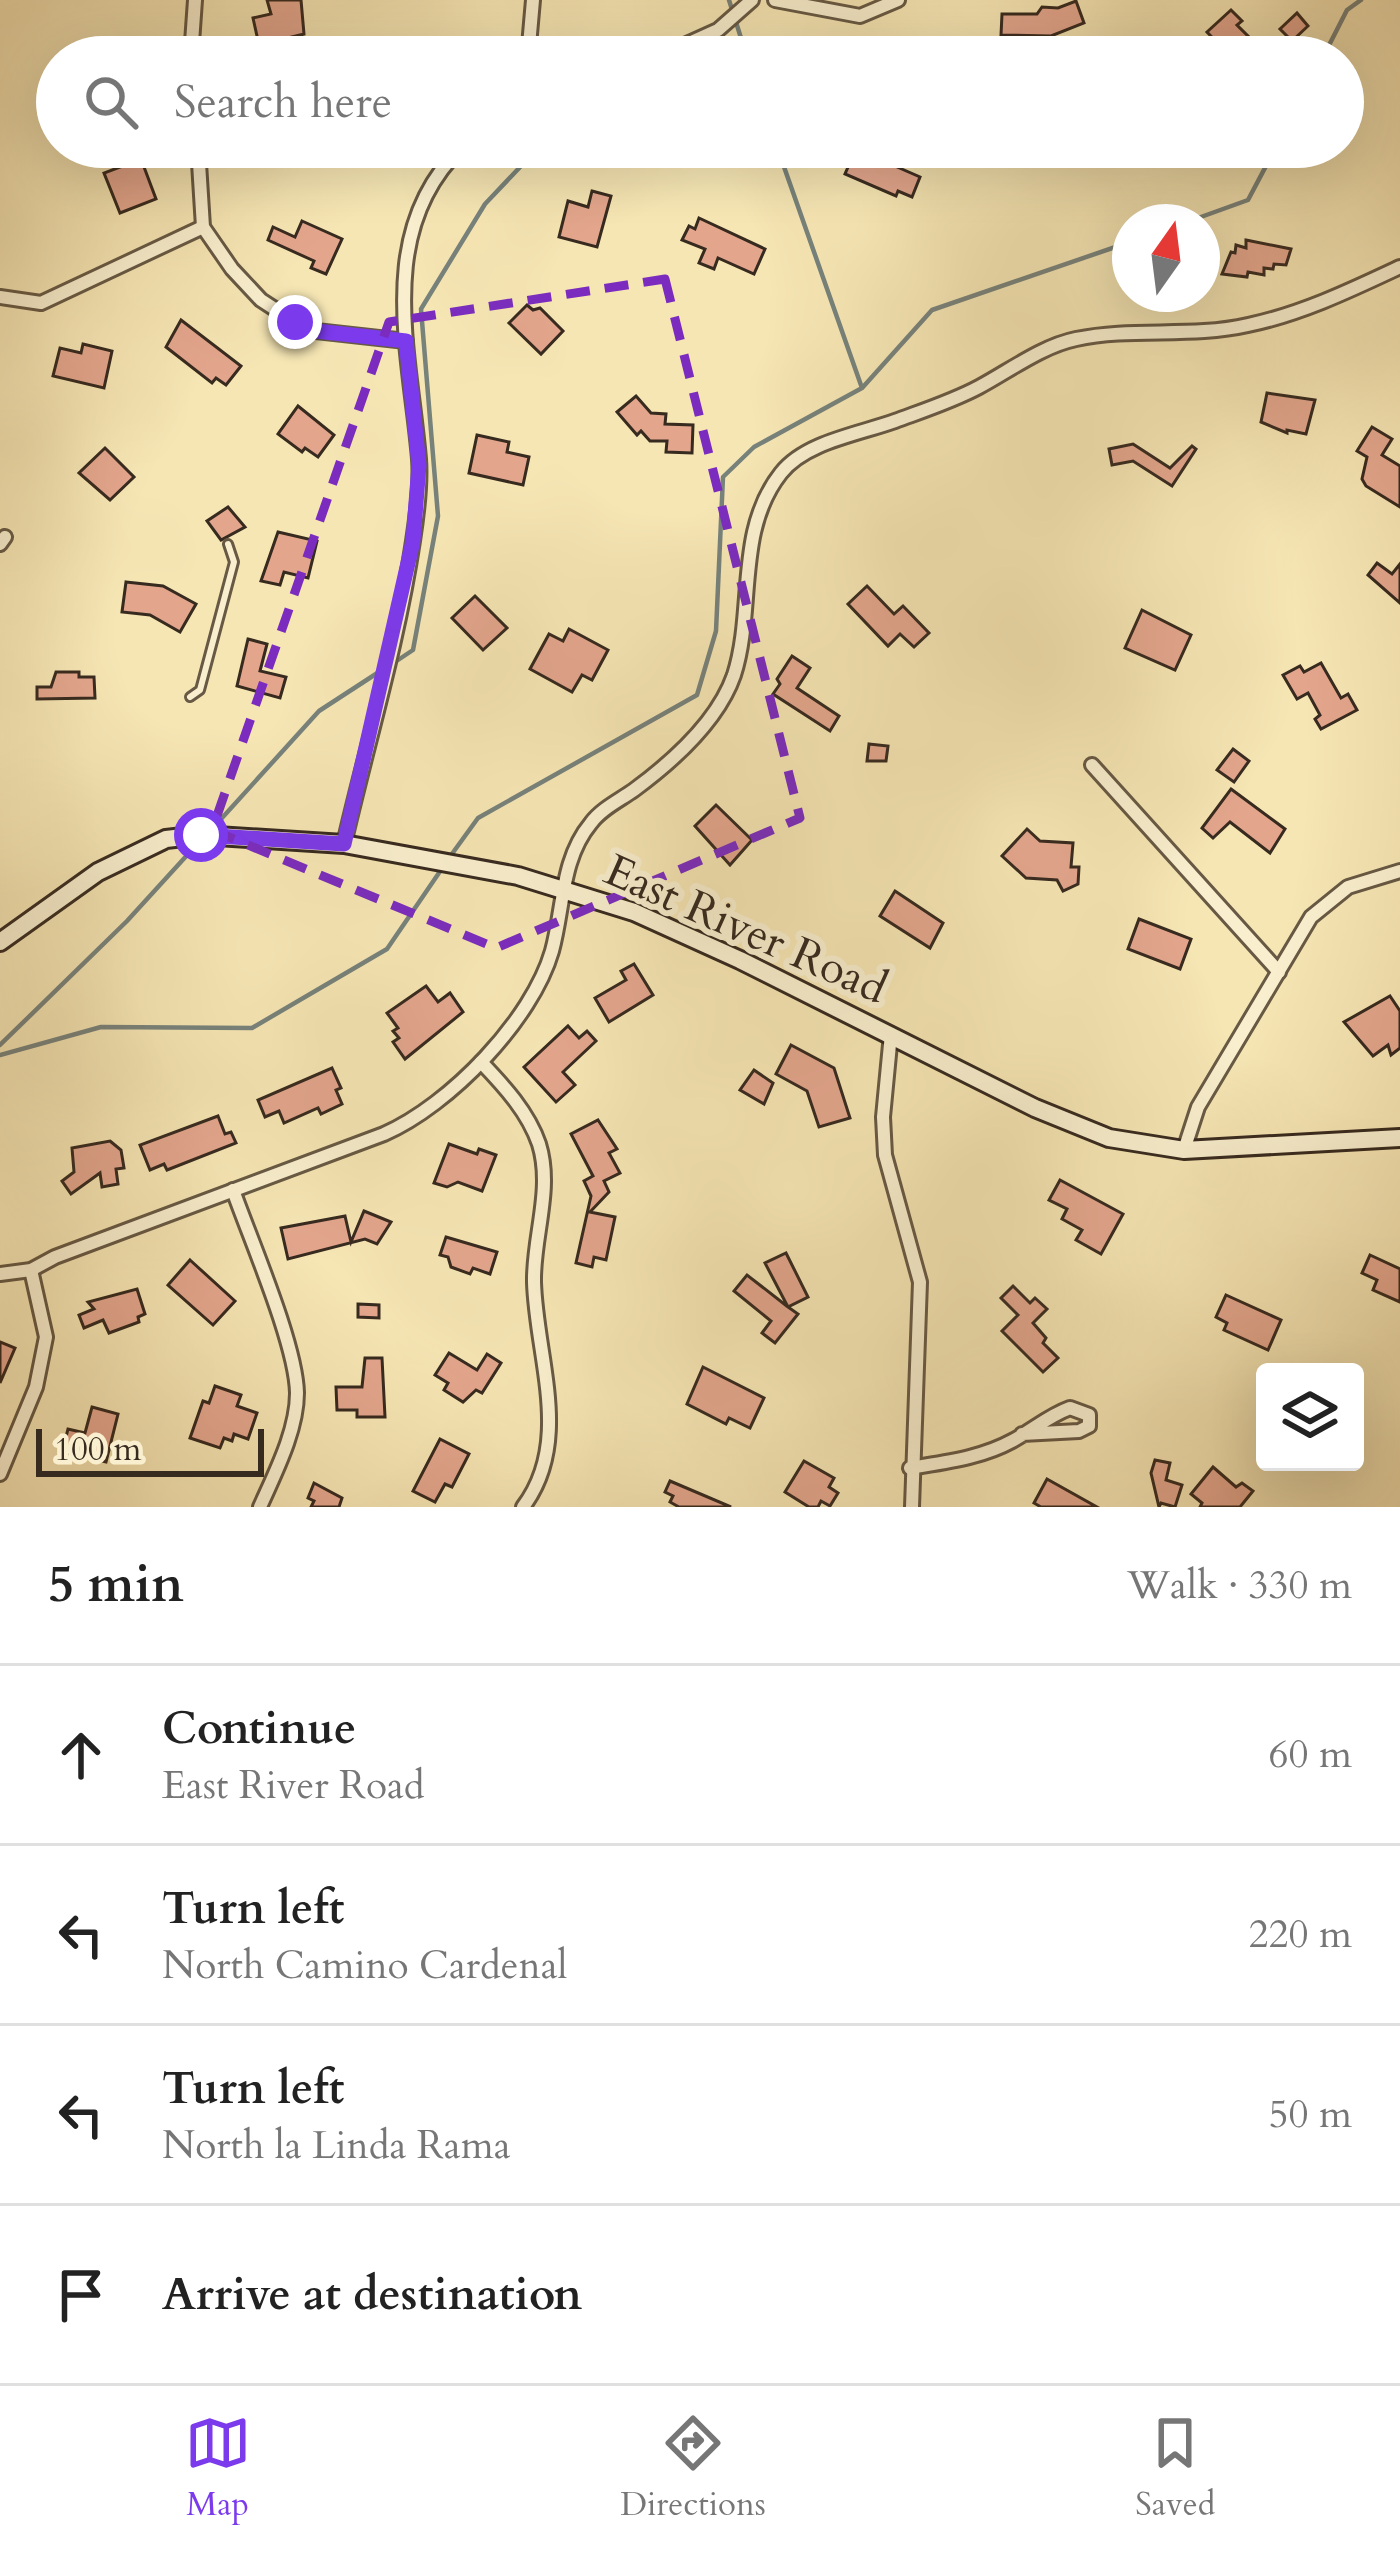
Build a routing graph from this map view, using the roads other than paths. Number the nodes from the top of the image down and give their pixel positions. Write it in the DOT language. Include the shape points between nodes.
graph roads {
  1 [pos="195,0"];
  2 [pos="533,0"];
  3 [pos="752,0"];
  4 [pos="775,0"];
  5 [pos="898,0"];
  6 [pos="192,36"];
  7 [pos="530,36"];
  8 [pos="705,36"];
  9 [pos="199,168"];
  10 [pos="440,168"];
  11 [pos="203,227"];
  12 [pos="1400,267"];
  13 [pos="0,297"];
  14 [pos="406,341"];
  15 [pos="229,544"];
  16 [pos="190,697"];
  17 [pos="1093,765"];
  18 [pos="344,844"];
  19 [pos="1400,872"];
  20 [pos="565,889"];
  21 [pos="0,942"];
  22 [pos="1279,972"];
  23 [pos="891,1034"];
  24 [pos="481,1062"];
  25 [pos="1400,1138"];
  26 [pos="1184,1150"];
  27 [pos="233,1190"];
  28 [pos="31,1270"];
  29 [pos="0,1274"];
  30 [pos="1022,1434"];
  31 [pos="910,1468"];
  32 [pos="0,1474"];
  33 [pos="260,1507"];
  34 [pos="523,1507"];
  35 [pos="912,1507"];
  1 -- 6 [label="street"];
  2 -- 7 [label="street"];
  3 -- 8 [label="street"];
  4 -- 5 [label="street" via="860,16"];
  9 -- 11 [label="street"];
  10 -- 14 [label="street" via="416,215 403,272"];
  11 -- 13 [label="street" via="41,303"];
  11 -- 14 [label="street" via="261,300 307,330"];
  12 -- 20 [label="street" via="1246,326 1070,340 976,389 812,450 781,472 757,527 734,674 719,705 669,761 593,819 571,852"];
  14 -- 18 [label="street" via="419,465 413,541"];
  15 -- 16 [label="lane" via="234,562 200,690"];
  17 -- 22 [label="street"];
  18 -- 20 [label="street, East River Road"];
  18 -- 21 [label="street, East River Road" via="166,839 98,872"];
  19 -- 22 [label="street" via="1348,887 1311,917"];
  20 -- 23 [label="street, East River Road" via="680,931"];
  20 -- 24 [label="street" via="544,973"];
  22 -- 26 [label="street" via="1198,1108"];
  23 -- 26 [label="street, East River Road" via="1109,1138"];
  23 -- 31 [label="street" via="885,1155 920,1282"];
  24 -- 27 [label="street" via="399,1128"];
  24 -- 34 [label="street" via="529,1120 544,1179 534,1284 547,1455"];
  25 -- 26 [label="street, East River Road"];
  27 -- 28 [label="street"];
  27 -- 33 [label="street" via="297,1393"];
  28 -- 29 [label="street"];
  28 -- 32 [label="street" via="46,1337 36,1387"];
  30 -- 30 [label="street" via="1070,1408 1089,1415 1079,1431"];
  30 -- 31 [label="street" via="976,1456"];
  31 -- 35 [label="street"];
}
